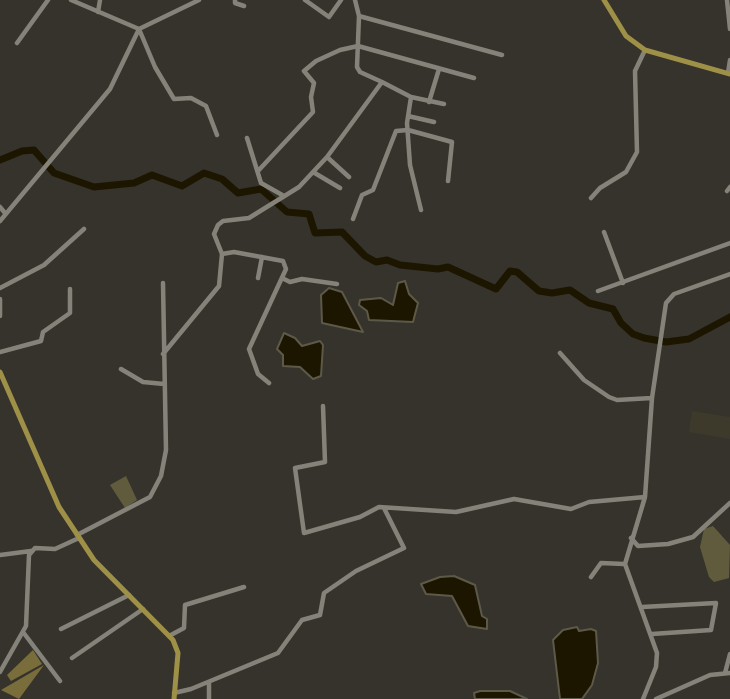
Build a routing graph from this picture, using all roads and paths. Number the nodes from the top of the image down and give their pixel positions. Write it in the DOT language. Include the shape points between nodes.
graph roads {
  1 [pos="48,0"];
  2 [pos="71,0"];
  3 [pos="100,0"];
  4 [pos="199,0"];
  5 [pos="235,0"];
  6 [pos="305,0"];
  7 [pos="341,0"];
  8 [pos="355,0"];
  9 [pos="604,0"];
  10 [pos="727,0"];
  11 [pos="244,6"];
  12 [pos="98,12"];
  13 [pos="359,16"];
  14 [pos="139,29"];
  15 [pos="730,29"];
  16 [pos="17,43"];
  17 [pos="358,46"];
  18 [pos="645,50"];
  19 [pos="502,55"];
  20 [pos="730,60"];
  21 [pos="439,69"];
  22 [pos="729,74"];
  23 [pos="474,78"];
  24 [pos="382,82"];
  25 [pos="411,97"];
  26 [pos="429,102"];
  27 [pos="444,104"];
  28 [pos="408,116"];
  29 [pos="434,122"];
  30 [pos="408,130"];
  31 [pos="217,135"];
  32 [pos="247,138"];
  33 [pos="327,157"];
  34 [pos="258,171"];
  35 [pos="313,172"];
  36 [pos="349,177"];
  37 [pos="448,181"];
  38 [pos="340,188"];
  39 [pos="282,198"];
  40 [pos="590,198"];
  41 [pos="0,207"];
  42 [pos="421,210"];
  43 [pos="5,213"];
  44 [pos="353,219"];
  45 [pos="0,221"];
  46 [pos="84,229"];
  47 [pos="604,232"];
  48 [pos="730,243"];
  49 [pos="222,254"];
  50 [pos="262,257"];
  51 [pos="730,274"];
  52 [pos="258,278"];
  53 [pos="282,278"];
  54 [pos="163,283"];
  55 [pos="623,283"];
  56 [pos="337,284"];
  57 [pos="0,288"];
  58 [pos="70,289"];
  59 [pos="598,291"];
  60 [pos="0,299"];
  61 [pos="0,316"];
  62 [pos="0,352"];
  63 [pos="560,353"];
  64 [pos="163,354"];
  65 [pos="121,369"];
  66 [pos="0,372"];
  67 [pos="3,383"];
  68 [pos="269,383"];
  69 [pos="164,384"];
  70 [pos="652,398"];
  71 [pos="323,406"];
  72 [pos="645,497"];
  73 [pos="730,503"];
  74 [pos="384,507"];
  75 [pos="78,537"];
  76 [pos="631,538"];
  77 [pos="32,551"];
  78 [pos="0,555"];
  79 [pos="625,564"];
  80 [pos="591,577"];
  81 [pos="244,587"];
  82 [pos="130,595"];
  83 [pos="642,607"];
  84 [pos="144,609"];
  85 [pos="61,629"];
  86 [pos="23,632"];
  87 [pos="652,634"];
  88 [pos="169,636"];
  89 [pos="730,654"];
  90 [pos="72,658"];
  91 [pos="0,672"];
  92 [pos="727,673"];
  93 [pos="60,681"];
  94 [pos="209,682"];
  95 [pos="174,696"];
  96 [pos="209,699"];
  97 [pos="643,699"];
  98 [pos="656,699"];
  1 -- 16 [label="street"];
  2 -- 12 [label="street"];
  3 -- 12 [label="street"];
  4 -- 14 [label="street"];
  5 -- 11 [label="street"];
  6 -- 7 [label="street" via="329,17"];
  8 -- 13 [label="street"];
  9 -- 18 [label="main road" via="626,36"];
  10 -- 15 [label="street"];
  12 -- 14 [label="street"];
  13 -- 17 [label="street"];
  13 -- 19 [label="street"];
  14 -- 31 [label="street" via="174,99 191,98 206,106"];
  14 -- 43 [label="street" via="110,89"];
  17 -- 21 [label="street"];
  17 -- 24 [label="street" via="360,72"];
  17 -- 34 [label="street" via="316,61 304,71 314,83 310,97 313,112"];
  18 -- 22 [label="main road"];
  18 -- 40 [label="street" via="635,71 637,152 626,172"];
  20 -- 22 [label="street"];
  21 -- 23 [label="street"];
  21 -- 26 [label="street"];
  24 -- 25 [label="street"];
  24 -- 33 [label="street"];
  25 -- 26 [label="street"];
  25 -- 28 [label="street"];
  26 -- 27 [label="street"];
  28 -- 29 [label="street"];
  28 -- 30 [label="street"];
  30 -- 37 [label="street" via="452,142"];
  30 -- 42 [label="street" via="411,174"];
  30 -- 44 [label="street" via="394,132 373,190 362,195"];
  32 -- 34 [label="street"];
  33 -- 35 [label="street"];
  33 -- 36 [label="street"];
  34 -- 39 [label="street" via="261,183"];
  35 -- 38 [label="street"];
  35 -- 39 [label="street"];
  39 -- 49 [label="street" via="249,218 218,225 214,233"];
  41 -- 43 [label="street"];
  43 -- 45 [label="street"];
  46 -- 57 [label="street" via="44,265"];
  47 -- 55 [label="street"];
  48 -- 55 [label="street"];
  49 -- 50 [label="street"];
  49 -- 64 [label="street" via="219,286"];
  50 -- 52 [label="street"];
  50 -- 53 [label="street" via="286,264"];
  51 -- 70 [label="street" via="669,298"];
  53 -- 56 [label="street"];
  53 -- 68 [label="street" via="249,349 258,374"];
  54 -- 64 [label="street"];
  55 -- 59 [label="street"];
  58 -- 62 [label="street" via="70,313 43,332 41,341"];
  60 -- 61 [label="street"];
  63 -- 70 [label="street" via="584,380 608,397"];
  64 -- 69 [label="street"];
  65 -- 69 [label="street" via="143,382"];
  66 -- 67 [label="main road"];
  67 -- 75 [label="main road" via="59,507"];
  69 -- 75 [label="street" via="166,450 161,476 150,496"];
  70 -- 72 [label="street"];
  71 -- 74 [label="street" via="325,462 295,468 304,533"];
  72 -- 74 [label="street" via="589,502 571,509 514,499 456,512"];
  72 -- 76 [label="street"];
  73 -- 76 [label="street" via="693,537 638,546"];
  74 -- 94 [label="street" via="404,548 324,593 320,615 302,620 278,653"];
  75 -- 77 [label="street" via="55,549"];
  75 -- 82 [label="main road"];
  76 -- 79 [label="street"];
  77 -- 78 [label="street"];
  77 -- 86 [label="street"];
  79 -- 80 [label="street" via="601,563"];
  79 -- 83 [label="street"];
  81 -- 88 [label="street" via="185,605 184,628"];
  82 -- 84 [label="main road"];
  82 -- 85 [label="street"];
  83 -- 87 [label="street"];
  83 -- 87 [label="street" via="716,603 711,630"];
  84 -- 88 [label="main road"];
  84 -- 90 [label="street"];
  86 -- 91 [label="street"];
  86 -- 93 [label="street"];
  87 -- 97 [label="street" via="658,662"];
  88 -- 95 [label="main road" via="178,653"];
  89 -- 92 [label="street"];
  92 -- 98 [label="street" via="710,675"];
  94 -- 95 [label="street"];
  94 -- 96 [label="street"];
}
